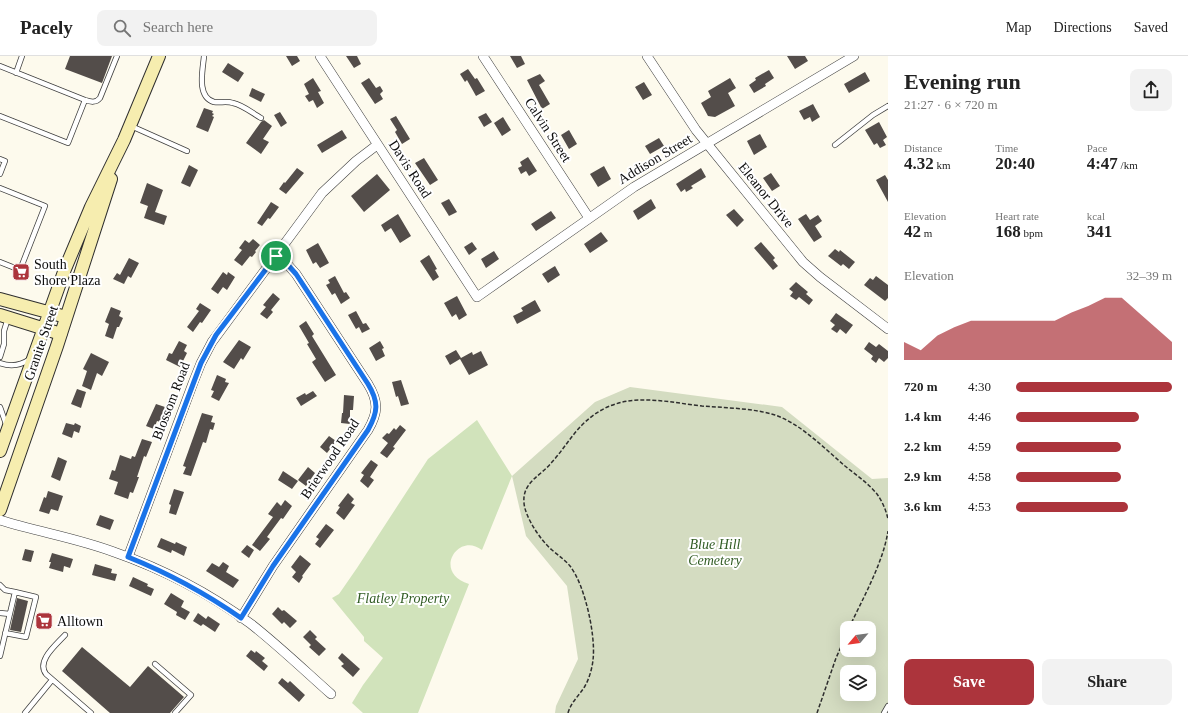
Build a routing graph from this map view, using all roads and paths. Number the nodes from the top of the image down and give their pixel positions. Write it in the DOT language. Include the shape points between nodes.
graph roads {
  1 [pos="22,56"];
  2 [pos="117,56"];
  3 [pos="159,56"];
  4 [pos="204,56"];
  5 [pos="320,56"];
  6 [pos="483,56"];
  7 [pos="646,56"];
  8 [pos="854,56"];
  9 [pos="0,66"];
  10 [pos="16,73"];
  11 [pos="85,100"];
  12 [pos="888,106"];
  13 [pos="0,116"];
  14 [pos="261,118"];
  15 [pos="129,126"];
  16 [pos="124,140"];
  17 [pos="706,144"];
  18 [pos="377,145"];
  19 [pos="835,145"];
  20 [pos="187,151"];
  21 [pos="0,159"];
  22 [pos="0,174"];
  23 [pos="0,188"];
  24 [pos="589,218"];
  25 [pos="276,256"];
  26 [pos="0,262"];
  27 [pos="477,297"];
  28 [pos="0,299"];
  29 [pos="48,312"];
  30 [pos="4,316"];
  31 [pos="66,318"];
  32 [pos="43,328"];
  33 [pos="888,329"];
  34 [pos="61,334"];
  35 [pos="2,336"];
  36 [pos="33,356"];
  37 [pos="0,357"];
  38 [pos="0,363"];
  39 [pos="0,407"];
  40 [pos="7,430"];
  41 [pos="0,451"];
  42 [pos="0,510"];
  43 [pos="888,519"];
  44 [pos="0,520"];
  45 [pos="888,531"];
  46 [pos="128,557"];
  47 [pos="0,585"];
  48 [pos="15,592"];
  49 [pos="0,613"];
  50 [pos="10,614"];
  51 [pos="241,618"];
  52 [pos="853,621"];
  53 [pos="6,632"];
  54 [pos="65,635"];
  55 [pos="840,649"];
  56 [pos="0,656"];
  57 [pos="155,664"];
  58 [pos="52,680"];
  59 [pos="331,694"];
  60 [pos="888,706"];
  61 [pos="25,713"];
  62 [pos="91,713"];
  63 [pos="176,713"];
  64 [pos="568,713"];
  65 [pos="817,713"];
  66 [pos="884,713"];
  1 -- 10 [label="lane"];
  2 -- 11 [label="lane" via="100,98 95,102"];
  3 -- 15 [label="main road, Granite Street"];
  4 -- 14 [label="lane" via="202,85 208,98 214,102 238,104"];
  5 -- 18 [label="street, Davis Road"];
  6 -- 24 [label="street, Calvin Street"];
  7 -- 17 [label="street, Eleanor Drive"];
  8 -- 17 [label="street, Addison Street"];
  9 -- 10 [label="lane"];
  10 -- 11 [label="lane"];
  11 -- 13 [label="lane" via="68,143"];
  12 -- 19 [label="lane"];
  15 -- 16 [label="main road, Granite Street"];
  15 -- 20 [label="lane"];
  16 -- 29 [label="main road, Granite Street" via="91,207"];
  16 -- 31 [label="main road, Granite Street"];
  17 -- 24 [label="street, Addison Street" via="638,184"];
  17 -- 33 [label="street, Eleanor Drive" via="803,262"];
  18 -- 25 [label="street, Blossom Road" via="322,193"];
  18 -- 27 [label="street, Davis Road"];
  21 -- 22 [label="lane" via="5,161"];
  23 -- 26 [label="lane" via="45,206 20,270"];
  24 -- 27 [label="street, Addison Street"];
  25 -- 46 [label="street, Blossom Road" via="216,335 201,363"];
  25 -- 51 [label="street, Brierwood Road" via="296,274 368,384 374,395 376,410 368,430 273,566"];
  28 -- 29 [label="main road"];
  29 -- 31 [label="main road"];
  29 -- 32 [label="main road, Granite Street"];
  30 -- 32 [label="main road"];
  30 -- 35 [label="lane"];
  31 -- 34 [label="main road, Granite Street"];
  32 -- 34 [label="main road"];
  32 -- 36 [label="main road, Granite Street"];
  34 -- 42 [label="main road, Granite Street"];
  35 -- 37 [label="lane" via="5,341"];
  36 -- 38 [label="lane" via="17,365"];
  36 -- 40 [label="main road, Granite Street"];
  39 -- 40 [label="lane"];
  40 -- 41 [label="main road, Granite Street"];
  43 -- 64 [label="path" via="886,509 868,485 805,433 777,416 756,411 646,400 622,402 599,412 580,428 550,464 530,483 525,491 524,500 527,514 537,531 552,550 566,562 584,593 593,646 593,665 585,686"];
  44 -- 46 [label="street"];
  45 -- 52 [label="path" via="877,568"];
  46 -- 51 [label="street" via="187,584"];
  47 -- 48 [label="lane" via="5,590"];
  48 -- 50 [label="lane"];
  48 -- 53 [label="lane" via="36,597 26,638"];
  49 -- 50 [label="lane"];
  50 -- 53 [label="lane"];
  51 -- 59 [label="street"];
  53 -- 56 [label="lane"];
  54 -- 58 [label="lane" via="45,658 42,666"];
  55 -- 65 [label="path"];
  57 -- 63 [label="lane" via="191,695"];
  58 -- 61 [label="lane"];
  58 -- 62 [label="lane"];
  60 -- 66 [label="lane"];
}
